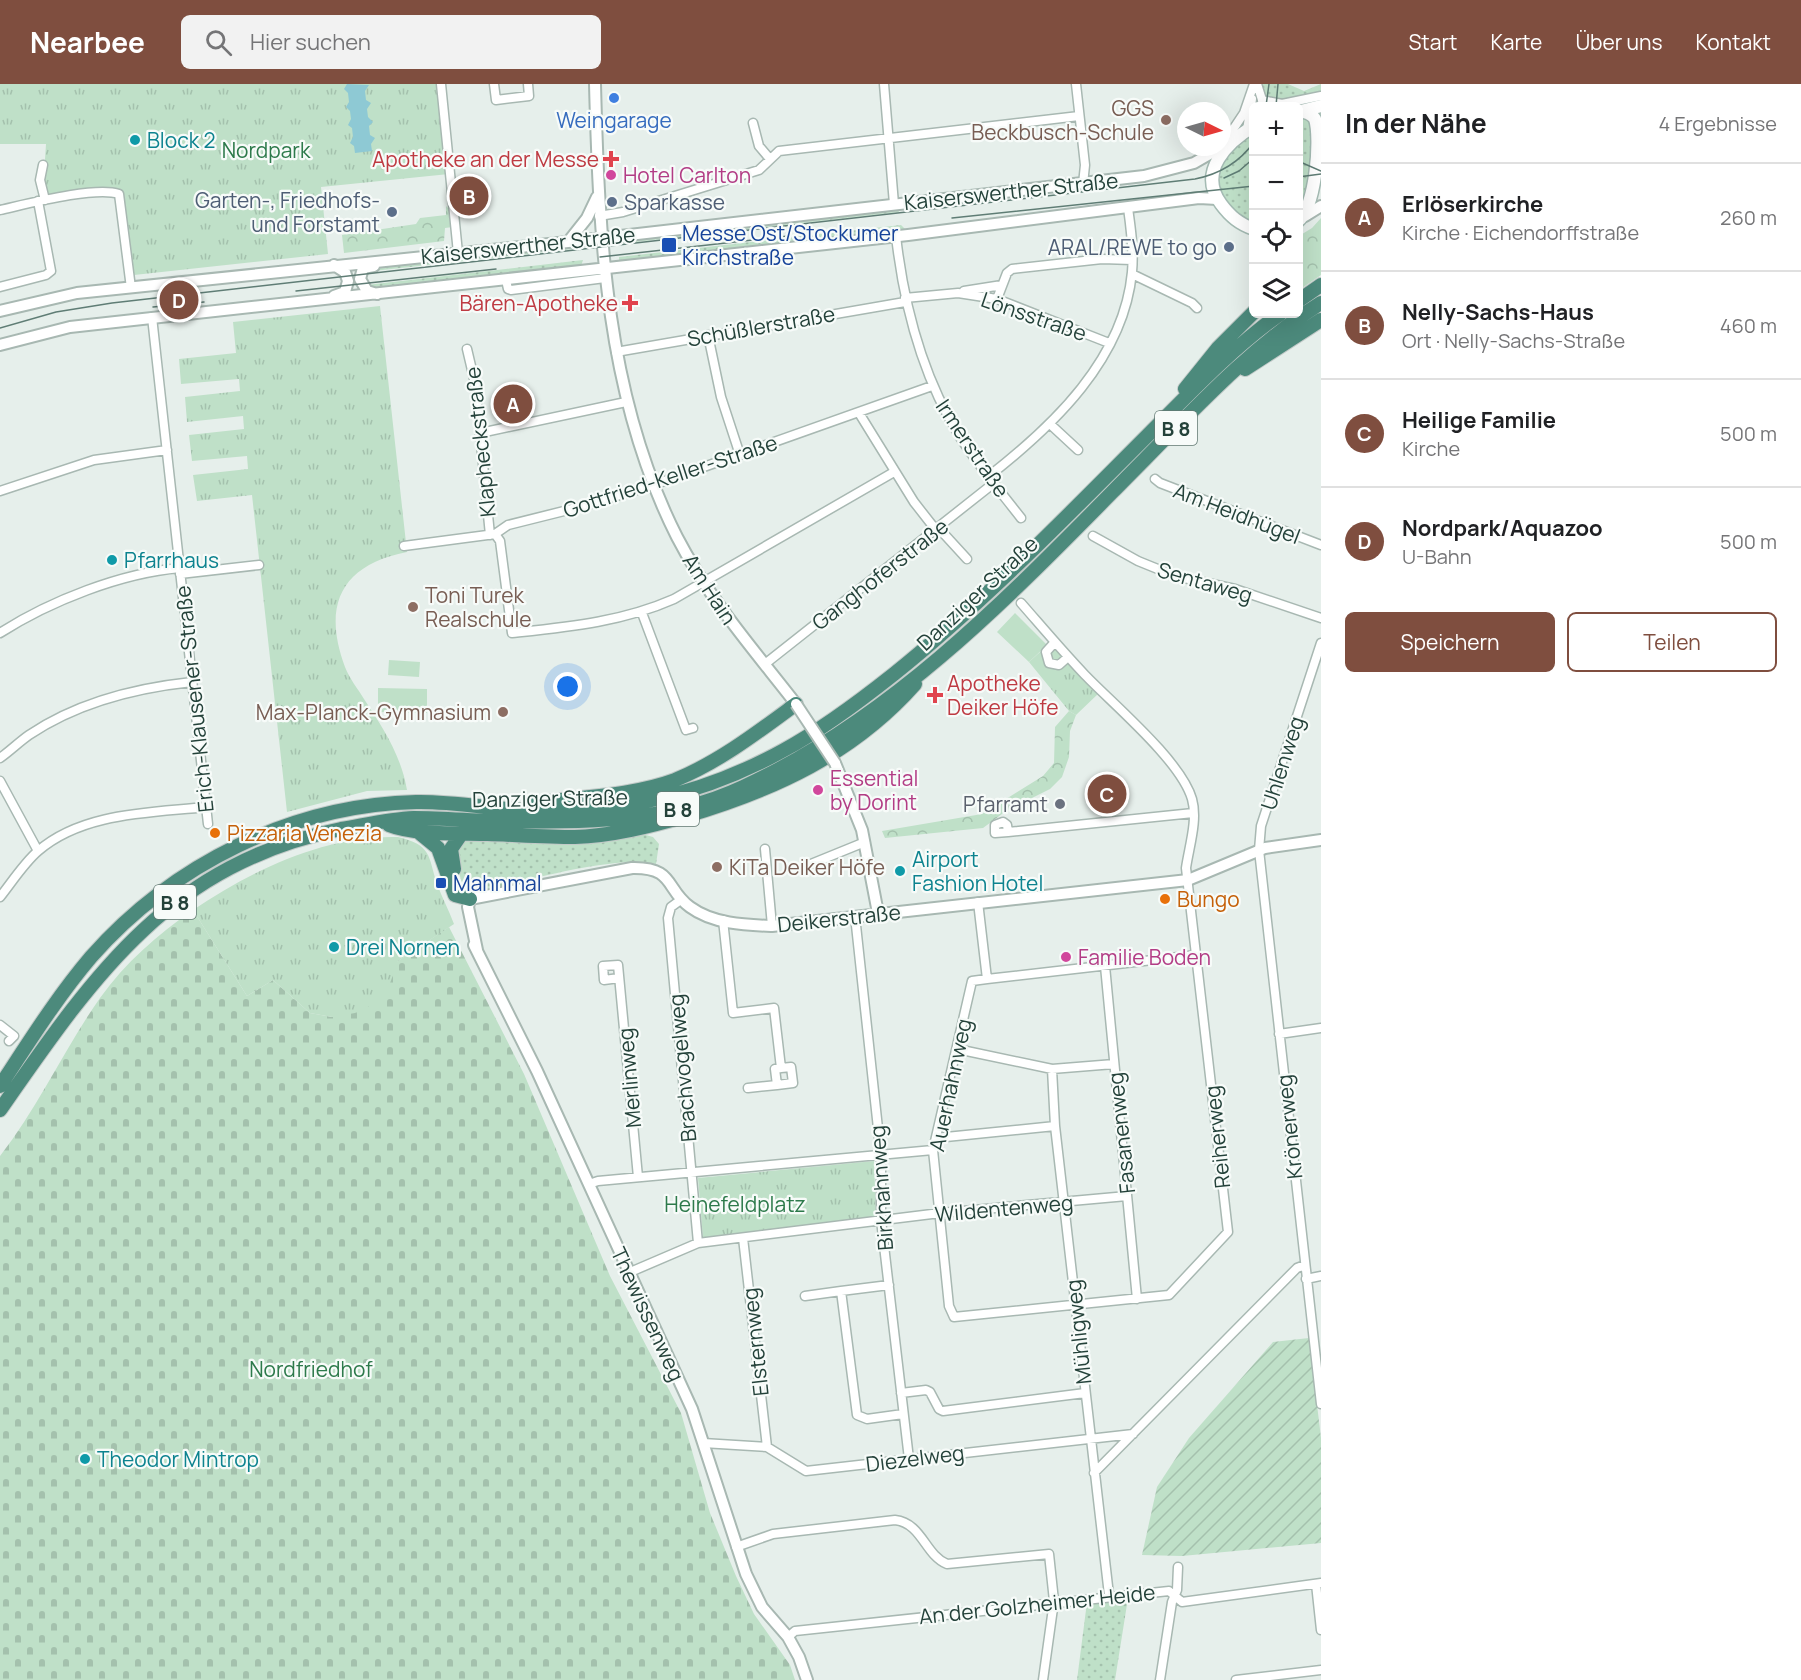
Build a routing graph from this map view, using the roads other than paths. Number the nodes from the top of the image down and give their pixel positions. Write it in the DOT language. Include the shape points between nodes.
graph roads {
  1 [pos="441,84"];
  2 [pos="494,84"];
  3 [pos="528,84"];
  4 [pos="595,84"];
  5 [pos="884,84"];
  6 [pos="1076,84"];
  7 [pos="1255,84"];
  8 [pos="1251,95"];
  9 [pos="1321,96"];
  10 [pos="1251,102"];
  11 [pos="1263,102"];
  12 [pos="1296,102"];
  13 [pos="1321,106"];
  14 [pos="1303,110"];
  15 [pos="1303,113"];
  16 [pos="1080,116"];
  17 [pos="753,123"];
  18 [pos="1249,129"];
  19 [pos="1231,134"];
  20 [pos="889,137"];
  21 [pos="1231,141"];
  22 [pos="1206,156"];
  23 [pos="1219,156"];
  24 [pos="770,159"];
  25 [pos="43,165"];
  26 [pos="1320,167"];
  27 [pos="1083,184"];
  28 [pos="1217,199"];
  29 [pos="41,201"];
  30 [pos="894,204"];
  31 [pos="1321,206"];
  32 [pos="1128,208"];
  33 [pos="0,210"];
  34 [pos="597,215"];
  35 [pos="1303,216"];
  36 [pos="1303,217"];
  37 [pos="1249,226"];
  38 [pos="896,236"];
  39 [pos="600,238"];
  40 [pos="568,242"];
  41 [pos="458,253"];
  42 [pos="1132,260"];
  43 [pos="378,261"];
  44 [pos="334,265"];
  45 [pos="605,273"];
  46 [pos="1132,274"];
  47 [pos="1002,285"];
  48 [pos="1321,285"];
  49 [pos="0,287"];
  50 [pos="130,288"];
  51 [pos="958,293"];
  52 [pos="378,294"];
  53 [pos="1303,298"];
  54 [pos="997,299"];
  55 [pos="326,300"];
  56 [pos="905,300"];
  57 [pos="1321,303"];
  58 [pos="1197,308"];
  59 [pos="0,311"];
  60 [pos="152,317"];
  61 [pos="1249,317"];
  62 [pos="1276,318"];
  63 [pos="1321,320"];
  64 [pos="708,335"];
  65 [pos="1109,343"];
  66 [pos="0,345"];
  67 [pos="467,349"];
  68 [pos="616,352"];
  69 [pos="1234,371"];
  70 [pos="932,386"];
  71 [pos="626,402"];
  72 [pos="1173,411"];
  73 [pos="860,413"];
  74 [pos="1051,425"];
  75 [pos="480,433"];
  76 [pos="167,450"];
  77 [pos="1078,450"];
  78 [pos="740,455"];
  79 [pos="894,472"];
  80 [pos="1155,479"];
  81 [pos="991,480"];
  82 [pos="652,485"];
  83 [pos="0,491"];
  84 [pos="1021,518"];
  85 [pos="937,529"];
  86 [pos="493,535"];
  87 [pos="1093,536"];
  88 [pos="404,546"];
  89 [pos="1321,546"];
  90 [pos="967,559"];
  91 [pos="259,565"];
  92 [pos="180,571"];
  93 [pos="704,582"];
  94 [pos="1021,603"];
  95 [pos="642,613"];
  96 [pos="1321,618"];
  97 [pos="0,633"];
  98 [pos="1055,642"];
  99 [pos="1321,643"];
  100 [pos="1068,657"];
  101 [pos="934,663"];
  102 [pos="765,664"];
  103 [pos="192,682"];
  104 [pos="796,704"];
  105 [pos="693,728"];
  106 [pos="0,758"];
  107 [pos="0,781"];
  108 [pos="206,807"];
  109 [pos="506,807"];
  110 [pos="1193,813"];
  111 [pos="382,822"];
  112 [pos="208,824"];
  113 [pos="414,829"];
  114 [pos="1008,832"];
  115 [pos="462,833"];
  116 [pos="1321,840"];
  117 [pos="865,842"];
  118 [pos="765,849"];
  119 [pos="1259,850"];
  120 [pos="38,851"];
  121 [pos="806,866"];
  122 [pos="1188,880"];
  123 [pos="0,897"];
  124 [pos="466,899"];
  125 [pos="682,899"];
  126 [pos="978,902"];
  127 [pos="878,914"];
  128 [pos="855,916"];
  129 [pos="723,920"];
  130 [pos="772,926"];
  131 [pos="1196,955"];
  132 [pos="1105,966"];
  133 [pos="619,978"];
  134 [pos="987,979"];
  135 [pos="0,1025"];
  136 [pos="1321,1028"];
  137 [pos="1279,1034"];
  138 [pos="9,1041"];
  139 [pos="957,1049"];
  140 [pos="1114,1064"];
  141 [pos="781,1068"];
  142 [pos="1052,1069"];
  143 [pos="777,1085"];
  144 [pos="0,1086"];
  145 [pos="748,1088"];
  146 [pos="0,1110"];
  147 [pos="1055,1126"];
  148 [pos="936,1138"];
  149 [pos="933,1150"];
  150 [pos="881,1156"];
  151 [pos="691,1173"];
  152 [pos="638,1177"];
  153 [pos="589,1184"];
  154 [pos="1127,1196"];
  155 [pos="1063,1200"];
  156 [pos="939,1213"];
  157 [pos="881,1220"];
  158 [pos="743,1238"];
  159 [pos="698,1243"];
  160 [pos="1305,1265"];
  161 [pos="628,1274"];
  162 [pos="1321,1276"];
  163 [pos="1306,1279"];
  164 [pos="889,1285"];
  165 [pos="841,1292"];
  166 [pos="806,1296"];
  167 [pos="1137,1299"];
  168 [pos="1075,1305"];
  169 [pos="901,1393"];
  170 [pos="1085,1393"];
  171 [pos="1321,1404"];
  172 [pos="903,1414"];
  173 [pos="1133,1434"];
  174 [pos="1090,1438"];
  175 [pos="703,1443"];
  176 [pos="766,1447"];
  177 [pos="909,1459"];
  178 [pos="1094,1473"];
  179 [pos="736,1547"];
  180 [pos="1178,1567"];
  181 [pos="1318,1583"];
  182 [pos="1109,1595"];
  183 [pos="1174,1595"];
  184 [pos="1054,1601"];
  185 [pos="1321,1630"];
  186 [pos="788,1637"];
  187 [pos="1321,1670"];
  188 [pos="1306,1676"];
  189 [pos="807,1680"];
  190 [pos="1043,1680"];
  191 [pos="1160,1680"];
  192 [pos="1236,1680"];
  1 -- 41 [label="street"];
  2 -- 3 [label="street" via="496,100 529,96"];
  4 -- 34 [label="street"];
  5 -- 20 [label="street"];
  6 -- 16 [label="street"];
  7 -- 8 [label="street"];
  7 -- 11 [label="street"];
  8 -- 10 [label="street"];
  8 -- 19 [label="street"];
  9 -- 12 [label="street"];
  13 -- 14 [label="main road"];
  15 -- 26 [label="main road" via="1317,123"];
  16 -- 20 [label="street"];
  16 -- 27 [label="street"];
  17 -- 24 [label="street" via="759,146"];
  18 -- 21 [label="main road"];
  20 -- 24 [label="street" via="779,151"];
  20 -- 30 [label="street"];
  22 -- 27 [label="street, Kaiserswerther Straße" via="1166,172"];
  23 -- 28 [label="main road" via="1212,171"];
  24 -- 34 [label="street" via="759,170 623,212"];
  25 -- 29 [label="street"];
  26 -- 35 [label="main road" via="1313,197"];
  27 -- 30 [label="street, Kaiserswerther Straße"];
  28 -- 32 [label="street, Kaiserswerther Straße"];
  28 -- 37 [label="main road" via="1234,219"];
  29 -- 33 [label="street"];
  29 -- 49 [label="street" via="51,272"];
  29 -- 50 [label="street" via="119,194"];
  30 -- 39 [label="street, Kaiserswerther Straße"];
  31 -- 36 [label="street"];
  32 -- 38 [label="street, Kaiserswerther Straße"];
  32 -- 42 [label="street, Ganghoferstraße"];
  34 -- 39 [label="street, Am Hain"];
  34 -- 40 [label="street"];
  38 -- 45 [label="street, Kaiserswerther Straße"];
  38 -- 56 [label="street, Irmerstraße"];
  39 -- 40 [label="street, Kaiserswerther Straße"];
  39 -- 45 [label="street, Am Hain"];
  40 -- 41 [label="street, Kaiserswerther Straße"];
  41 -- 43 [label="street, Kaiserswerther Straße"];
  42 -- 46 [label="street, Ganghoferstraße"];
  42 -- 47 [label="street" via="1102,259 1012,269"];
  43 -- 44 [label="street, Kaiserswerther Straße"];
  43 -- 52 [label="street" via="363,268 360,279 367,291"];
  44 -- 50 [label="street, Kaiserswerther Straße"];
  44 -- 55 [label="street" via="345,272 348,285 345,292"];
  45 -- 52 [label="street, Kaiserswerther Straße"];
  45 -- 68 [label="street, Am Hain"];
  46 -- 58 [label="street"];
  46 -- 65 [label="street, Ganghoferstraße"];
  47 -- 51 [label="street, Lönsstraße"];
  47 -- 54 [label="street"];
  48 -- 53 [label="highway"];
  50 -- 59 [label="street, Kaiserswerther Straße" via="77,293"];
  51 -- 54 [label="street, Lönsstraße"];
  51 -- 56 [label="street, Lönsstraße"];
  52 -- 55 [label="street, Kaiserswerther Straße"];
  54 -- 65 [label="street, Lönsstraße"];
  55 -- 60 [label="street, Kaiserswerther Straße"];
  56 -- 64 [label="street, Schüßlerstraße"];
  56 -- 70 [label="street, Irmerstraße"];
  57 -- 69 [label="highway, Danziger Straße / B 8" via="1284,328"];
  60 -- 66 [label="street, Kaiserswerther Straße" via="70,327"];
  60 -- 76 [label="street, Erich-Klausener-Straße"];
  61 -- 72 [label="highway" via="1199,370 1179,395"];
  62 -- 72 [label="highway, Danziger Straße / B 8"];
  63 -- 69 [label="highway" via="1248,369"];
  64 -- 68 [label="street, Schüßlerstraße"];
  64 -- 78 [label="street" via="721,398"];
  65 -- 74 [label="street, Ganghoferstraße" via="1083,386"];
  67 -- 75 [label="street, Klapheckstraße" via="476,383"];
  68 -- 71 [label="street, Am Hain"];
  69 -- 101 [label="highway, Danziger Straße / B 8" via="1036,568"];
  70 -- 73 [label="street, Gottfried-Keller-Straße"];
  70 -- 81 [label="street, Irmerstraße" via="960,437"];
  71 -- 75 [label="street"];
  71 -- 82 [label="street, Am Hain"];
  72 -- 109 [label="highway, Danziger Straße / B 8" via="979,604 875,689 788,748 730,778 665,798 587,809 540,811"];
  73 -- 78 [label="street, Gottfried-Keller-Straße"];
  73 -- 79 [label="street"];
  74 -- 77 [label="street"];
  74 -- 81 [label="street, Ganghoferstraße"];
  75 -- 86 [label="street, Klapheckstraße"];
  76 -- 83 [label="street" via="94,460"];
  76 -- 92 [label="street, Erich-Klausener-Straße"];
  78 -- 82 [label="street, Gottfried-Keller-Straße"];
  79 -- 85 [label="street"];
  79 -- 93 [label="street"];
  80 -- 89 [label="street, Am Heidhügel"];
  81 -- 84 [label="street, Irmerstraße"];
  81 -- 85 [label="street, Ganghoferstraße"];
  82 -- 86 [label="street, Gottfried-Keller-Straße" via="508,525"];
  82 -- 93 [label="street, Am Hain"];
  85 -- 90 [label="street"];
  85 -- 102 [label="street, Ganghoferstraße"];
  86 -- 88 [label="street, Gottfried-Keller-Straße"];
  86 -- 95 [label="street, Klapheckstraße" via="500,541 512,633 593,624"];
  87 -- 96 [label="street, Sentaweg" via="1175,576"];
  91 -- 92 [label="street, Erich-Klausener-Straße"];
  92 -- 97 [label="street" via="124,576"];
  92 -- 103 [label="street, Erich-Klausener-Straße"];
  93 -- 95 [label="street"];
  93 -- 102 [label="street, Am Hain" via="730,622"];
  94 -- 98 [label="street"];
  95 -- 105 [label="street" via="686,730"];
  98 -- 100 [label="street"];
  98 -- 100 [label="street" via="1046,652 1049,663 1059,665"];
  99 -- 119 [label="street, Uhlenweg" via="1262,826"];
  100 -- 110 [label="street" via="1172,765 1189,792"];
  101 -- 111 [label="highway, Danziger Straße / B 8" via="796,761 739,789 674,811 587,822 414,818"];
  101 -- 115 [label="highway" via="904,698 856,738 802,772 743,799 628,831 576,837"];
  102 -- 104 [label="street, Am Hain"];
  103 -- 106 [label="street" via="142,689 84,706 36,731"];
  103 -- 108 [label="street, Erich-Klausener-Straße"];
  104 -- 109 [label="highway" via="741,743 673,780"];
  104 -- 117 [label="street, Am Hain, bridge" via="835,763"];
  107 -- 120 [label="street"];
  108 -- 112 [label="street, Erich-Klausener-Straße"];
  108 -- 120 [label="street" via="105,820 75,830"];
  109 -- 144 [label="highway, Danziger Straße / B 8" via="420,802 349,809 303,820 221,854 146,903 100,948 51,1009"];
  110 -- 114 [label="street"];
  110 -- 122 [label="street, Reiherweg"];
  111 -- 113 [label="highway"];
  111 -- 146 [label="highway, Danziger Straße / B 8" via="295,841 206,880 132,938 79,998"];
  113 -- 115 [label="highway"];
  113 -- 124 [label="highway" via="438,848 452,890"];
  115 -- 124 [label="highway" via="450,855"];
  116 -- 119 [label="street, Deikerstraße"];
  117 -- 121 [label="street"];
  117 -- 127 [label="street, Am Hain"];
  118 -- 130 [label="street"];
  119 -- 122 [label="street, Deikerstraße"];
  119 -- 137 [label="street, Krönerweg"];
  120 -- 123 [label="street"];
  122 -- 126 [label="street, Deikerstraße"];
  122 -- 131 [label="street, Reiherweg"];
  124 -- 125 [label="street, Deikerstraße" via="635,868 661,874"];
  124 -- 153 [label="street, Thewissenweg" via="463,922"];
  125 -- 129 [label="street, Deikerstraße" via="696,911"];
  125 -- 151 [label="street, Brachvogelweg" via="668,918"];
  126 -- 127 [label="street, Deikerstraße"];
  126 -- 134 [label="street"];
  127 -- 128 [label="street, Deikerstraße"];
  128 -- 130 [label="street, Deikerstraße"];
  128 -- 150 [label="street, Birkhahnweg"];
  129 -- 130 [label="street, Deikerstraße"];
  129 -- 141 [label="street" via="733,1013 774,1008"];
  131 -- 132 [label="street"];
  131 -- 167 [label="street, Reiherweg" via="1228,1232 1169,1295"];
  132 -- 134 [label="street"];
  132 -- 140 [label="street, Fasanenweg"];
  133 -- 152 [label="street, Merlinweg"];
  134 -- 139 [label="street, Auerhahnweg" via="972,981"];
  135 -- 138 [label="street" via="14,1036"];
  136 -- 137 [label="street"];
  137 -- 160 [label="street, Krönerweg"];
  139 -- 142 [label="street"];
  139 -- 148 [label="street, Auerhahnweg"];
  140 -- 142 [label="street"];
  140 -- 154 [label="street, Fasanenweg"];
  141 -- 143 [label="street" via="775,1069"];
  141 -- 143 [label="street" via="791,1067 793,1083"];
  142 -- 147 [label="street, Mühligweg"];
  143 -- 145 [label="street"];
  147 -- 148 [label="street"];
  147 -- 155 [label="street, Mühligweg"];
  148 -- 149 [label="street, Auerhahnweg"];
  149 -- 150 [label="street"];
  149 -- 156 [label="street, Auerhahnweg"];
  150 -- 151 [label="street"];
  150 -- 157 [label="street, Birkhahnweg"];
  151 -- 152 [label="street"];
  151 -- 159 [label="street, Brachvogelweg"];
  152 -- 153 [label="street"];
  153 -- 161 [label="street, Thewissenweg"];
  154 -- 155 [label="street, Wildentenweg"];
  154 -- 167 [label="street, Fasanenweg"];
  155 -- 156 [label="street, Wildentenweg"];
  155 -- 168 [label="street, Mühligweg"];
  156 -- 157 [label="street, Wildentenweg"];
  156 -- 168 [label="street, Auerhahnweg" via="949,1306 954,1317"];
  157 -- 158 [label="street"];
  157 -- 164 [label="street, Birkhahnweg"];
  158 -- 159 [label="street"];
  158 -- 176 [label="street, Elsternweg"];
  159 -- 161 [label="street"];
  160 -- 163 [label="street, Krönerweg"];
  160 -- 173 [label="street" via="1297,1268"];
  161 -- 175 [label="street, Thewissenweg" via="692,1409"];
  162 -- 163 [label="street"];
  163 -- 171 [label="street, Krönerweg"];
  164 -- 165 [label="street"];
  164 -- 169 [label="street, Birkhahnweg"];
  165 -- 166 [label="street"];
  165 -- 172 [label="street" via="857,1415 867,1419"];
  167 -- 168 [label="street"];
  168 -- 170 [label="street, Mühligweg"];
  169 -- 170 [label="street" via="926,1390 943,1411"];
  169 -- 172 [label="street, Birkhahnweg"];
  170 -- 174 [label="street, Mühligweg"];
  172 -- 177 [label="street, Birkhahnweg"];
  173 -- 174 [label="street, Diezelweg"];
  173 -- 178 [label="street"];
  174 -- 177 [label="street, Diezelweg"];
  174 -- 178 [label="street, Mühligweg"];
  175 -- 176 [label="street, Diezelweg"];
  175 -- 179 [label="street, Thewissenweg"];
  176 -- 177 [label="street, Diezelweg" via="806,1471"];
  178 -- 182 [label="street, Mühligweg"];
  179 -- 184 [label="street" via="773,1534 902,1520 912,1525 947,1564 1049,1554"];
  179 -- 186 [label="street, Thewissenweg" via="762,1607"];
  180 -- 183 [label="street"];
  181 -- 183 [label="street, An der Golzheimer Heide" via="1182,1602"];
  181 -- 185 [label="street"];
  182 -- 183 [label="street, An der Golzheimer Heide" via="1169,1591"];
  182 -- 184 [label="street, An der Golzheimer Heide"];
  183 -- 191 [label="street"];
  184 -- 186 [label="street, An der Golzheimer Heide" via="795,1631"];
  184 -- 190 [label="street"];
  186 -- 189 [label="street, Thewissenweg"];
  187 -- 188 [label="street"];
  188 -- 192 [label="street"];
}
